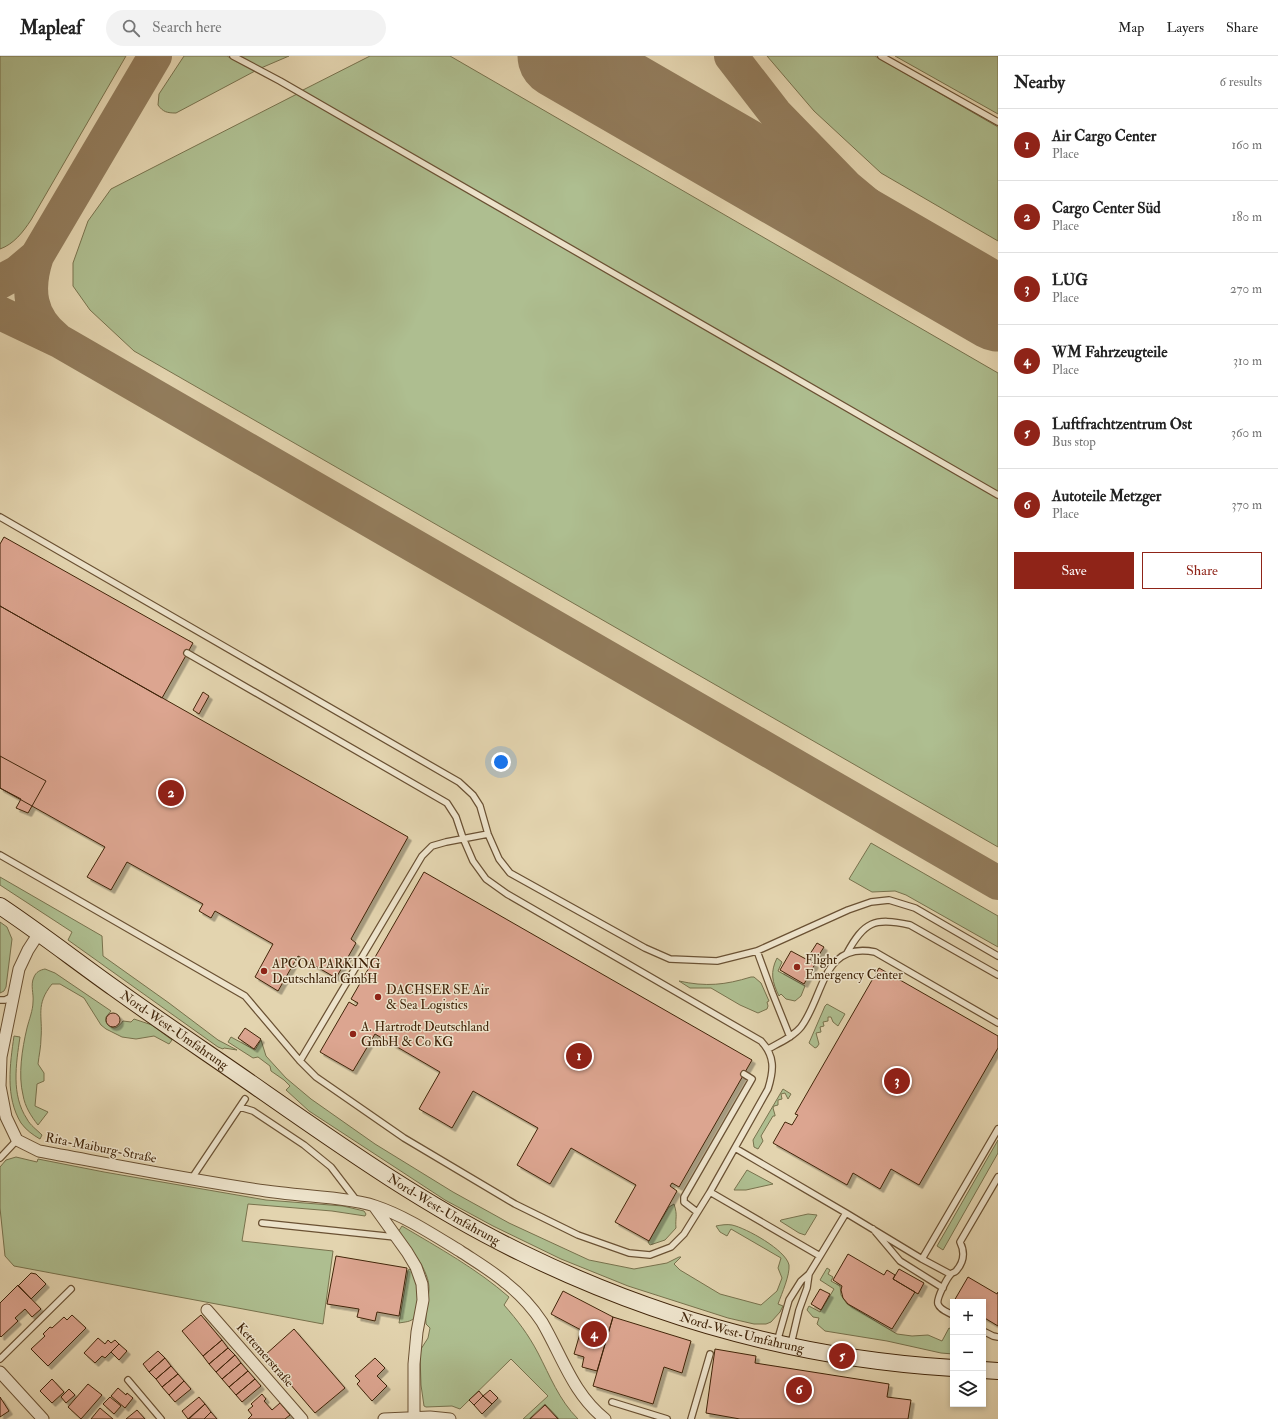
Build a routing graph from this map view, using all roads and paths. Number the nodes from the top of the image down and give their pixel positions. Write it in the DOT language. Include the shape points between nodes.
graph roads {
  1 [pos="233,56"];
  2 [pos="881,56"];
  3 [pos="998,122"];
  4 [pos="998,495"];
  5 [pos="0,517"];
  6 [pos="187,653"];
  7 [pos="488,834"];
  8 [pos="463,838"];
  9 [pos="0,855"];
  10 [pos="0,906"];
  11 [pos="39,933"];
  12 [pos="757,951"];
  13 [pos="847,953"];
  14 [pos="998,956"];
  15 [pos="998,975"];
  16 [pos="14,996"];
  17 [pos="0,1000"];
  18 [pos="998,1023"];
  19 [pos="790,1037"];
  20 [pos="768,1049"];
  21 [pos="300,1061"];
  22 [pos="744,1074"];
  23 [pos="245,1099"];
  24 [pos="240,1107"];
  25 [pos="998,1130"];
  26 [pos="16,1140"];
  27 [pos="735,1148"];
  28 [pos="0,1158"];
  29 [pos="998,1177"];
  30 [pos="192,1178"];
  31 [pos="710,1192"];
  32 [pos="357,1201"];
  33 [pos="374,1205"];
  34 [pos="697,1212"];
  35 [pos="846,1213"];
  36 [pos="262,1222"];
  37 [pos="873,1229"];
  38 [pos="396,1237"];
  39 [pos="820,1256"];
  40 [pos="922,1259"];
  41 [pos="809,1274"];
  42 [pos="950,1274"];
  43 [pos="943,1288"];
  44 [pos="71,1289"];
  45 [pos="207,1310"];
  46 [pos="950,1313"];
  47 [pos="986,1332"];
  48 [pos="998,1337"];
  49 [pos="784,1345"];
  50 [pos="710,1354"];
  51 [pos="0,1359"];
  52 [pos="950,1368"];
  53 [pos="986,1370"];
  54 [pos="998,1371"];
  55 [pos="0,1372"];
  56 [pos="128,1380"];
  57 [pos="612,1402"];
  58 [pos="414,1418"];
  59 [pos="44,1419"];
  60 [pos="161,1419"];
  61 [pos="302,1419"];
  62 [pos="384,1419"];
  63 [pos="450,1419"];
  64 [pos="605,1419"];
  65 [pos="667,1419"];
  66 [pos="691,1419"];
  1 -- 4 [label="lane"];
  2 -- 3 [label="lane"];
  5 -- 7 [label="lane" via="459,782 480,806"];
  6 -- 8 [label="lane" via="447,803 456,817"];
  7 -- 8 [label="lane"];
  7 -- 12 [label="lane" via="499,859 510,873 645,948 670,959 718,961"];
  8 -- 20 [label="lane" via="472,861 486,879 507,894 761,1041"];
  8 -- 21 [label="lane" via="432,846 422,856"];
  9 -- 21 [label="lane" via="245,996"];
  10 -- 11 [label="main road, Nord-West-Umfahrung"];
  11 -- 16 [label="street" via="20,968"];
  11 -- 49 [label="main road, Nord-West-Umfahrung" via="316,1129 480,1231 552,1267 629,1300 707,1325"];
  12 -- 14 [label="lane" via="848,910 871,902 889,900 915,908"];
  12 -- 19 [label="lane"];
  13 -- 15 [label="lane" via="856,937 868,925 897,922 910,925"];
  13 -- 18 [label="lane" via="866,950 875,952"];
  13 -- 19 [label="lane" via="832,965 801,1026"];
  16 -- 17 [label="lane"];
  16 -- 26 [label="street" via="2,1057 0,1086 6,1117"];
  19 -- 20 [label="lane"];
  20 -- 27 [label="lane" via="772,1067 768,1089"];
  21 -- 34 [label="lane" via="316,1077 404,1138 515,1204 578,1235 629,1253 650,1255 671,1247 684,1234"];
  22 -- 34 [label="lane" via="752,1079 684,1197 684,1202"];
  23 -- 24 [label="lane"];
  24 -- 30 [label="lane"];
  24 -- 32 [label="lane" via="253,1111 304,1145 331,1167"];
  25 -- 40 [label="lane"];
  26 -- 28 [label="lane"];
  26 -- 30 [label="street, Rita-Maiburg-Straße" via="40,1151"];
  27 -- 31 [label="lane"];
  27 -- 35 [label="lane"];
  29 -- 42 [label="lane" via="960,1242 964,1250 963,1258 956,1271"];
  30 -- 32 [label="street, Rita-Maiburg-Straße" via="266,1191"];
  31 -- 34 [label="lane"];
  31 -- 39 [label="lane"];
  32 -- 33 [label="street, Rita-Maiburg-Straße"];
  33 -- 38 [label="street"];
  33 -- 64 [label="street, Rita-Maiburg-Straße" via="425,1229 482,1265 515,1290 542,1324 578,1391"];
  35 -- 37 [label="lane"];
  35 -- 39 [label="lane"];
  36 -- 38 [label="lane"];
  37 -- 40 [label="lane"];
  37 -- 43 [label="lane" via="900,1261"];
  38 -- 58 [label="street" via="416,1267 422,1284 423,1300 414,1364"];
  39 -- 41 [label="lane"];
  40 -- 42 [label="lane"];
  41 -- 49 [label="lane" via="807,1288"];
  41 -- 49 [label="lane" via="801,1281 789,1300"];
  42 -- 43 [label="lane"];
  43 -- 46 [label="lane" via="937,1299 938,1304"];
  44 -- 51 [label="lane"];
  45 -- 61 [label="street, Kettemerstraße"];
  47 -- 48 [label="lane"];
  49 -- 52 [label="main road, Nord-West-Umfahrung" via="842,1356"];
  50 -- 66 [label="lane"];
  53 -- 54 [label="main road"];
  55 -- 59 [label="street"];
  56 -- 60 [label="lane"];
  57 -- 65 [label="lane"];
  58 -- 62 [label="street"];
  58 -- 63 [label="street"];
}
